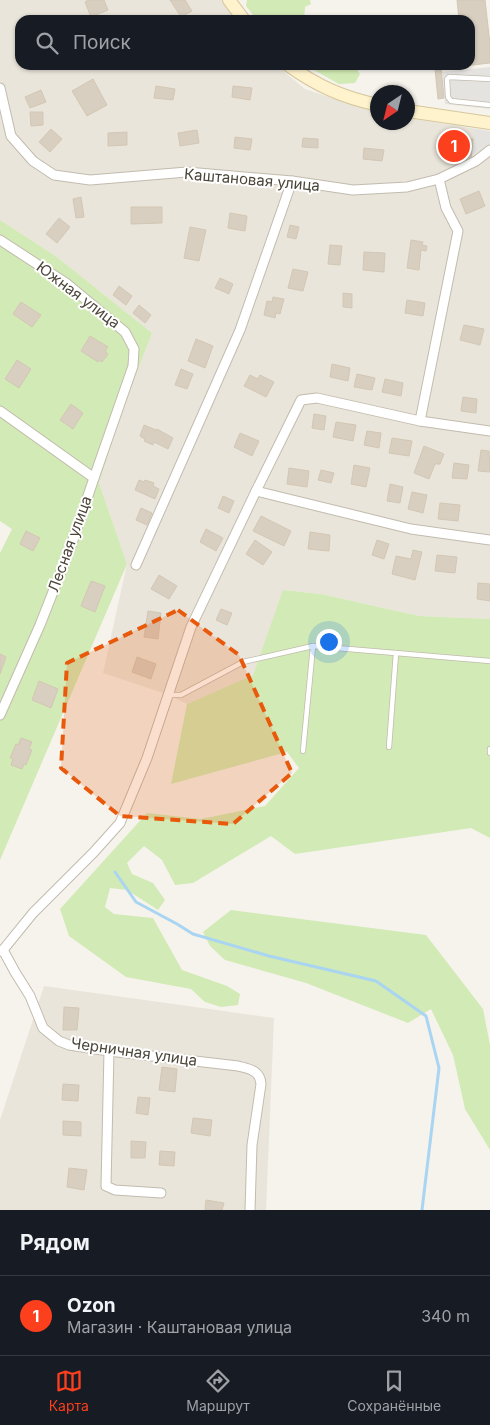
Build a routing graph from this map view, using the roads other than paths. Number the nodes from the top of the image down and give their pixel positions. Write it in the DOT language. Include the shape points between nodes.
graph roads {
  1 [pos="229,0"];
  2 [pos="240,15"];
  3 [pos="295,70"];
  4 [pos="490,79"];
  5 [pos="0,88"];
  6 [pos="370,103"];
  7 [pos="490,105"];
  8 [pos="415,111"];
  9 [pos="490,123"];
  10 [pos="490,150"];
  11 [pos="439,179"];
  12 [pos="292,181"];
  13 [pos="0,240"];
  14 [pos="0,412"];
  15 [pos="420,421"];
  16 [pos="490,431"];
  17 [pos="94,478"];
  18 [pos="256,491"];
  19 [pos="490,540"];
  20 [pos="136,565"];
  21 [pos="313,646"];
  22 [pos="396,653"];
  23 [pos="490,661"];
  24 [pos="168,695"];
  25 [pos="0,715"];
  26 [pos="389,748"];
  27 [pos="303,751"];
  28 [pos="2,950"];
  29 [pos="109,1051"];
  30 [pos="162,1193"];
  31 [pos="250,1210"];
  1 -- 2 [label="main road"];
  3 -- 6 [label="main road" via="334,93"];
  4 -- 7 [label="lane" via="446,79 449,100"];
  5 -- 12 [label="street, Каштановая улица" via="11,136 33,161 54,175 90,180 187,172"];
  8 -- 9 [label="main road"];
  10 -- 11 [label="street, Каштановая улица" via="476,161"];
  11 -- 12 [label="street, Каштановая улица" via="407,187 353,190"];
  11 -- 15 [label="street" via="446,208 458,231"];
  12 -- 20 [label="street" via="240,330"];
  13 -- 17 [label="street, Южная улица" via="66,283 126,332 134,349 133,366"];
  14 -- 17 [label="street, Лесная улица"];
  15 -- 16 [label="street"];
  15 -- 18 [label="street" via="317,398 301,400"];
  17 -- 25 [label="street, Лесная улица" via="40,625"];
  18 -- 19 [label="street" via="411,529"];
  18 -- 24 [label="street" via="191,627"];
  21 -- 22 [label="lane"];
  21 -- 24 [label="lane" via="243,662 181,695"];
  21 -- 27 [label="lane"];
  22 -- 23 [label="lane"];
  22 -- 26 [label="lane"];
  24 -- 28 [label="street" via="120,823 32,913"];
  28 -- 29 [label="street, Черничная улица" via="30,996 43,1028 69,1045"];
  29 -- 30 [label="street" via="106,1186 115,1190"];
  29 -- 31 [label="street, Черничная улица" via="238,1066 256,1072 261,1084 252,1145"];
}
